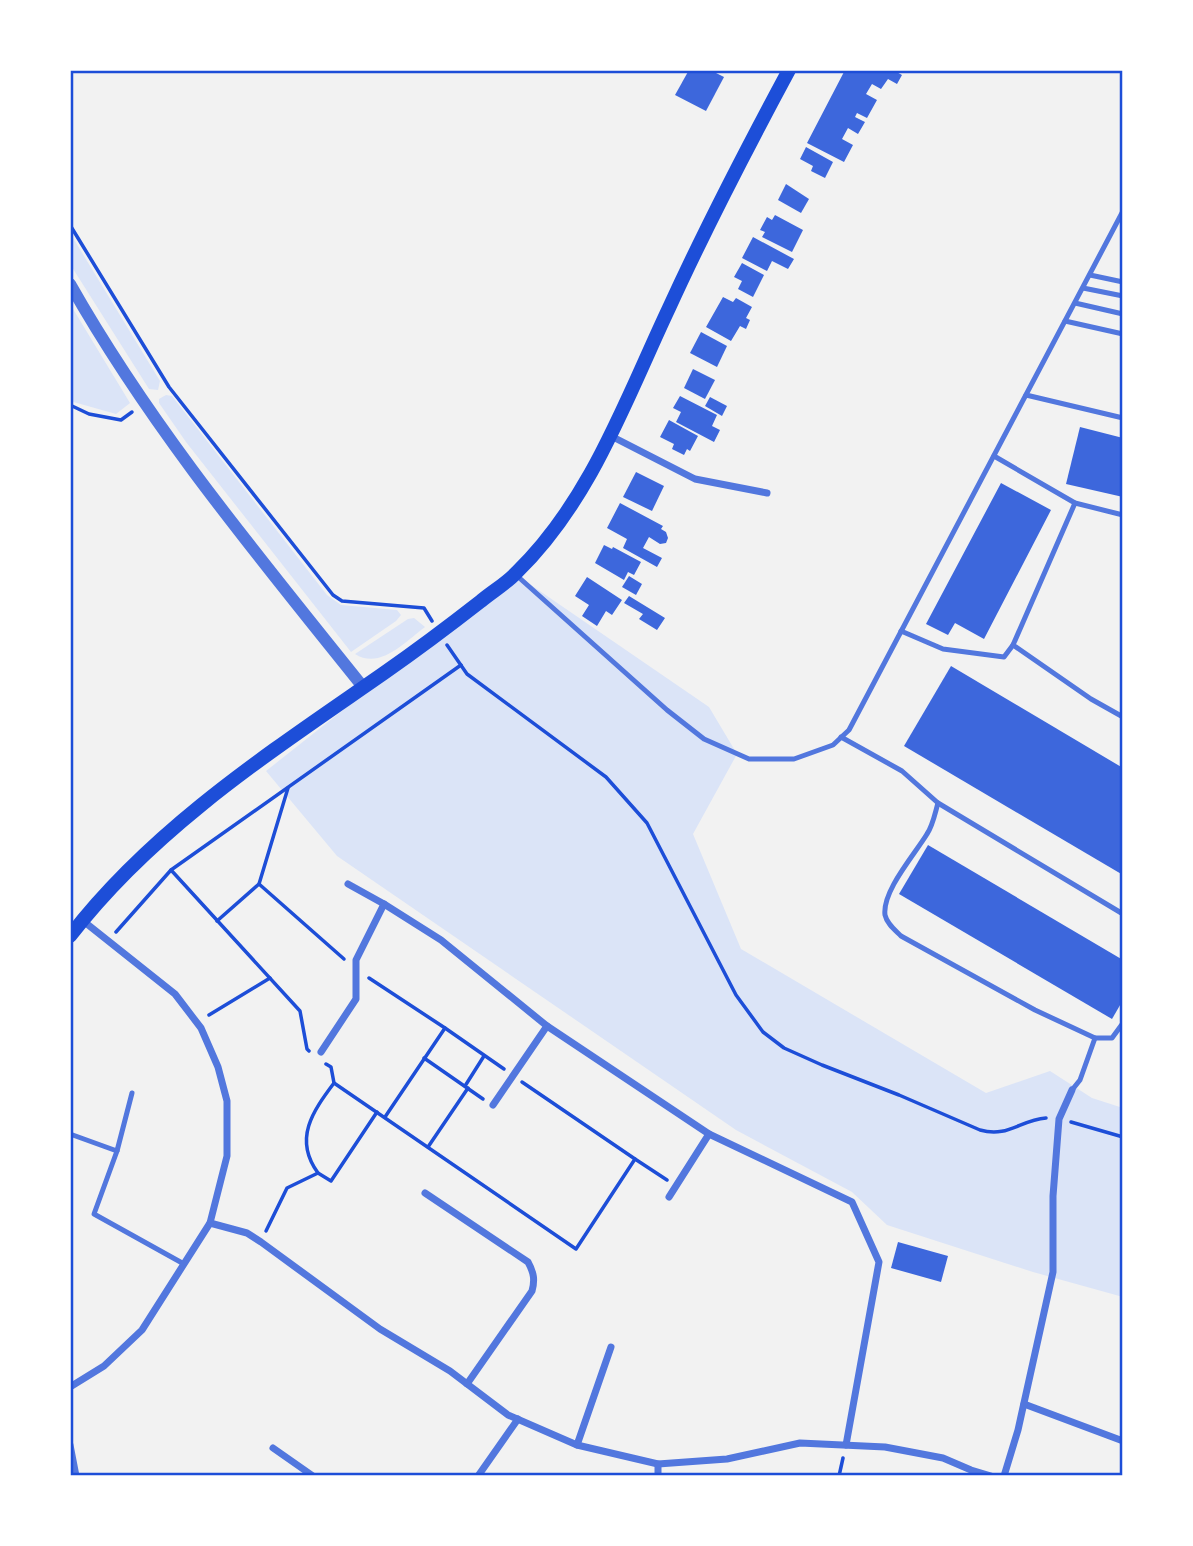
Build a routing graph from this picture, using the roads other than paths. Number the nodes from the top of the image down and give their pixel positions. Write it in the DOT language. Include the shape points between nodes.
graph roads {
  1 [pos="789,70"];
  2 [pos="1123,211"];
  3 [pos="1090,275"];
  4 [pos="1123,282"];
  5 [pos="70,284"];
  6 [pos="1083,288"];
  7 [pos="1123,296"];
  8 [pos="1075,303"];
  9 [pos="1123,314"];
  10 [pos="1065,321"];
  11 [pos="1123,334"];
  12 [pos="1026,395"];
  13 [pos="1123,418"];
  14 [pos="609,435"];
  15 [pos="994,456"];
  16 [pos="767,494"];
  17 [pos="1076,503"];
  18 [pos="1123,515"];
  19 [pos="515,574"];
  20 [pos="901,631"];
  21 [pos="1013,645"];
  22 [pos="363,687"];
  23 [pos="1123,717"];
  24 [pos="841,737"];
  25 [pos="939,803"];
  26 [pos="348,884"];
  27 [pos="384,904"];
  28 [pos="1123,914"];
  29 [pos="82,920"];
  30 [pos="70,936"];
  31 [pos="1123,1023"];
  32 [pos="547,1026"];
  33 [pos="1095,1038"];
  34 [pos="319,1054"];
  35 [pos="1072,1090"];
  36 [pos="132,1093"];
  37 [pos="493,1105"];
  38 [pos="70,1133"];
  39 [pos="709,1134"];
  40 [pos="117,1152"];
  41 [pos="425,1193"];
  42 [pos="669,1197"];
  43 [pos="210,1223"];
  44 [pos="184,1264"];
  45 [pos="611,1347"];
  46 [pos="467,1384"];
  47 [pos="70,1387"];
  48 [pos="1024,1404"];
  49 [pos="518,1419"];
  50 [pos="1123,1441"];
  51 [pos="70,1445"];
  52 [pos="577,1445"];
  53 [pos="846,1445"];
  54 [pos="273,1448"];
  55 [pos="658,1464"];
  56 [pos="76,1476"];
  57 [pos="313,1476"];
  58 [pos="478,1476"];
  59 [pos="658,1476"];
  60 [pos="991,1476"];
  61 [pos="1004,1476"];
  1 -- 14 [label="main road"];
  2 -- 3 [label="lane"];
  3 -- 4 [label="lane"];
  3 -- 6 [label="lane"];
  5 -- 22 [label="street" via="144,404"];
  6 -- 7 [label="lane"];
  6 -- 8 [label="lane"];
  8 -- 9 [label="lane"];
  8 -- 10 [label="lane"];
  10 -- 11 [label="lane"];
  10 -- 12 [label="lane"];
  12 -- 13 [label="lane"];
  12 -- 15 [label="lane"];
  14 -- 16 [label="street" via="695,479"];
  14 -- 19 [label="main road" via="572,507"];
  15 -- 17 [label="lane"];
  15 -- 20 [label="lane"];
  17 -- 18 [label="lane"];
  17 -- 21 [label="lane"];
  19 -- 22 [label="main road"];
  19 -- 24 [label="lane" via="704,739 749,760 794,759 833,745"];
  20 -- 21 [label="lane" via="943,649 1004,657"];
  20 -- 24 [label="lane" via="849,730"];
  21 -- 23 [label="lane"];
  22 -- 29 [label="main road" via="227,784 149,850"];
  24 -- 25 [label="lane" via="902,772"];
  25 -- 28 [label="lane"];
  25 -- 33 [label="lane" via="929,831 887,900 889,924 901,936"];
  26 -- 27 [label="street"];
  27 -- 32 [label="street" via="441,940"];
  27 -- 34 [label="street" via="356,960 356,999"];
  29 -- 30 [label="main road"];
  29 -- 43 [label="street" via="176,994 197,1022 218,1067 227,1101 227,1156"];
  31 -- 33 [label="lane" via="1112,1038"];
  32 -- 37 [label="street"];
  32 -- 39 [label="street"];
  33 -- 35 [label="lane"];
  35 -- 48 [label="street" via="1059,1119 1053,1272"];
  36 -- 40 [label="lane"];
  38 -- 40 [label="lane"];
  39 -- 42 [label="street"];
  39 -- 53 [label="street" via="852,1202 879,1262"];
  40 -- 44 [label="lane" via="94,1213"];
  41 -- 46 [label="street" via="528,1262 533,1271 532,1291"];
  43 -- 44 [label="street"];
  43 -- 46 [label="street" via="247,1233 380,1329"];
  44 -- 47 [label="street" via="142,1330 104,1366"];
  45 -- 52 [label="street"];
  46 -- 49 [label="street"];
  48 -- 50 [label="street"];
  48 -- 61 [label="street"];
  49 -- 52 [label="street"];
  49 -- 58 [label="street"];
  51 -- 56 [label="street"];
  52 -- 55 [label="street"];
  53 -- 55 [label="street" via="800,1443 727,1459"];
  53 -- 60 [label="street" via="943,1458"];
  54 -- 57 [label="street"];
  55 -- 59 [label="street"];
}
